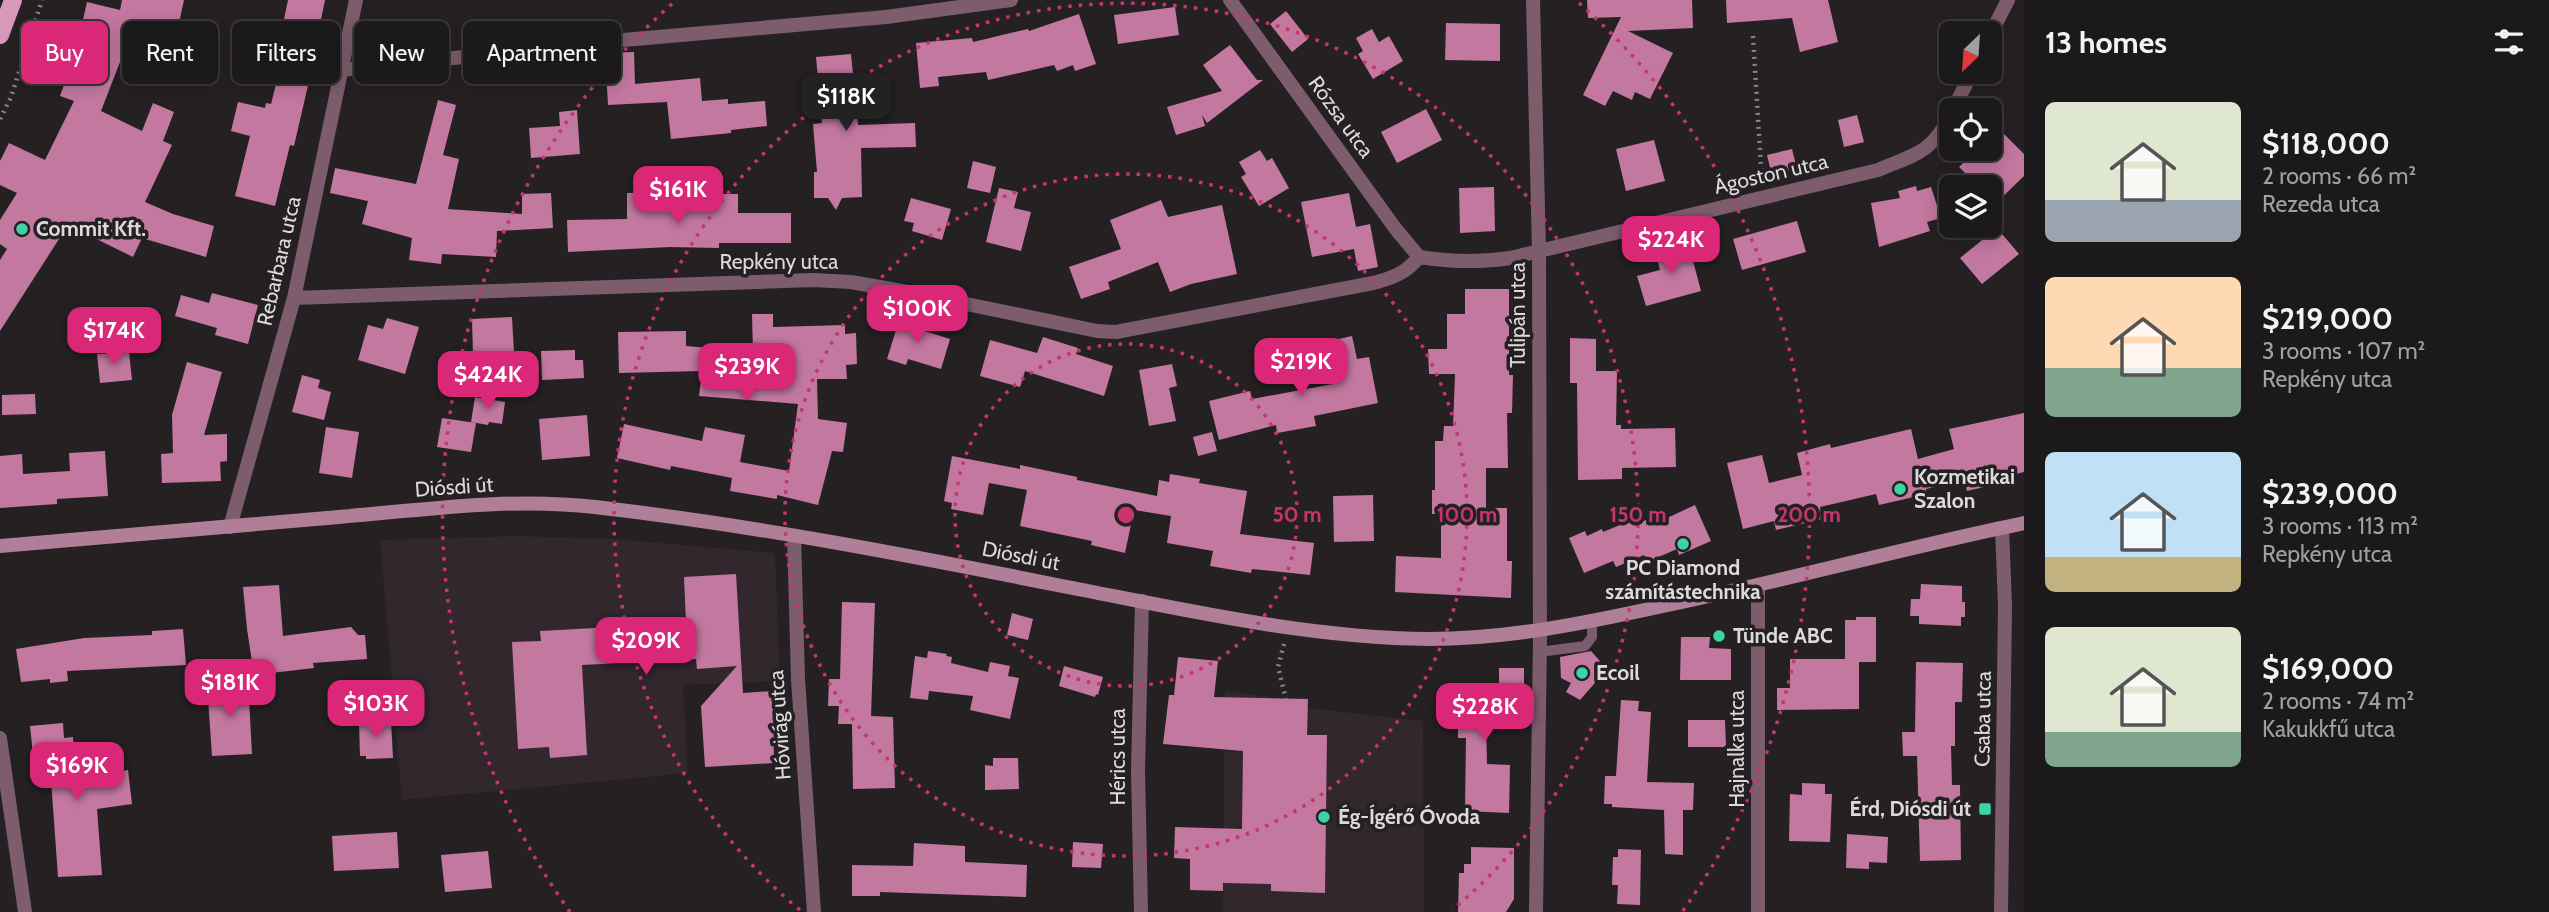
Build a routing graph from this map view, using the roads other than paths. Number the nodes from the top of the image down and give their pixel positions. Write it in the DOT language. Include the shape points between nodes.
graph roads {
  1 [pos="13,0"];
  2 [pos="356,0"];
  3 [pos="1011,0"];
  4 [pos="1230,0"];
  5 [pos="1533,0"];
  6 [pos="2008,0"];
  7 [pos="1998,21"];
  8 [pos="0,35"];
  9 [pos="341,70"];
  10 [pos="1939,133"];
  11 [pos="1539,251"];
  12 [pos="1419,257"];
  13 [pos="294,298"];
  14 [pos="2024,523"];
  15 [pos="230,527"];
  16 [pos="2002,528"];
  17 [pos="794,536"];
  18 [pos="0,546"];
  19 [pos="1758,586"];
  20 [pos="1142,601"];
  21 [pos="1592,621"];
  22 [pos="1540,630"];
  23 [pos="1539,652"];
  24 [pos="0,738"];
  25 [pos="25,912"];
  26 [pos="814,912"];
  27 [pos="1140,912"];
  28 [pos="1536,912"];
  29 [pos="1758,912"];
  30 [pos="2001,912"];
  1 -- 8 [label="main road"];
  2 -- 9 [label="street, Rebarbara utca"];
  3 -- 9 [label="street" via="886,18"];
  4 -- 12 [label="street, Rózsa utca"];
  5 -- 11 [label="street, Tulipán utca"];
  6 -- 7 [label="street"];
  9 -- 13 [label="street, Rebarbara utca"];
  10 -- 11 [label="street, Ágoston utca" via="1922,152 1878,170"];
  11 -- 12 [label="street" via="1480,262"];
  11 -- 22 [label="street, Tulipán utca"];
  12 -- 13 [label="street, Repkény utca" via="1409,270 1373,284 1116,332 851,282 813,280"];
  13 -- 15 [label="street, Rebarbara utca"];
  14 -- 16 [label="main road, Diósdi út"];
  15 -- 17 [label="main road, Diósdi út" via="556,503"];
  15 -- 18 [label="main road, Diósdi út"];
  16 -- 19 [label="main road, Diósdi út"];
  16 -- 30 [label="street, Csaba utca" via="2006,605"];
  17 -- 20 [label="main road, Diósdi út"];
  17 -- 26 [label="street, Hóvirág utca" via="798,679"];
  19 -- 21 [label="main road, Diósdi út"];
  19 -- 29 [label="street, Hajnalka utca"];
  20 -- 22 [label="main road, Diósdi út" via="1303,629 1381,637 1489,637"];
  20 -- 27 [label="street, Hérics utca"];
  21 -- 22 [label="main road, Diósdi út"];
  21 -- 23 [label="lane" via="1592,637 1585,646"];
  22 -- 23 [label="street, Tulipán utca"];
  23 -- 28 [label="street, Tulipán utca"];
  24 -- 25 [label="street"];
}
